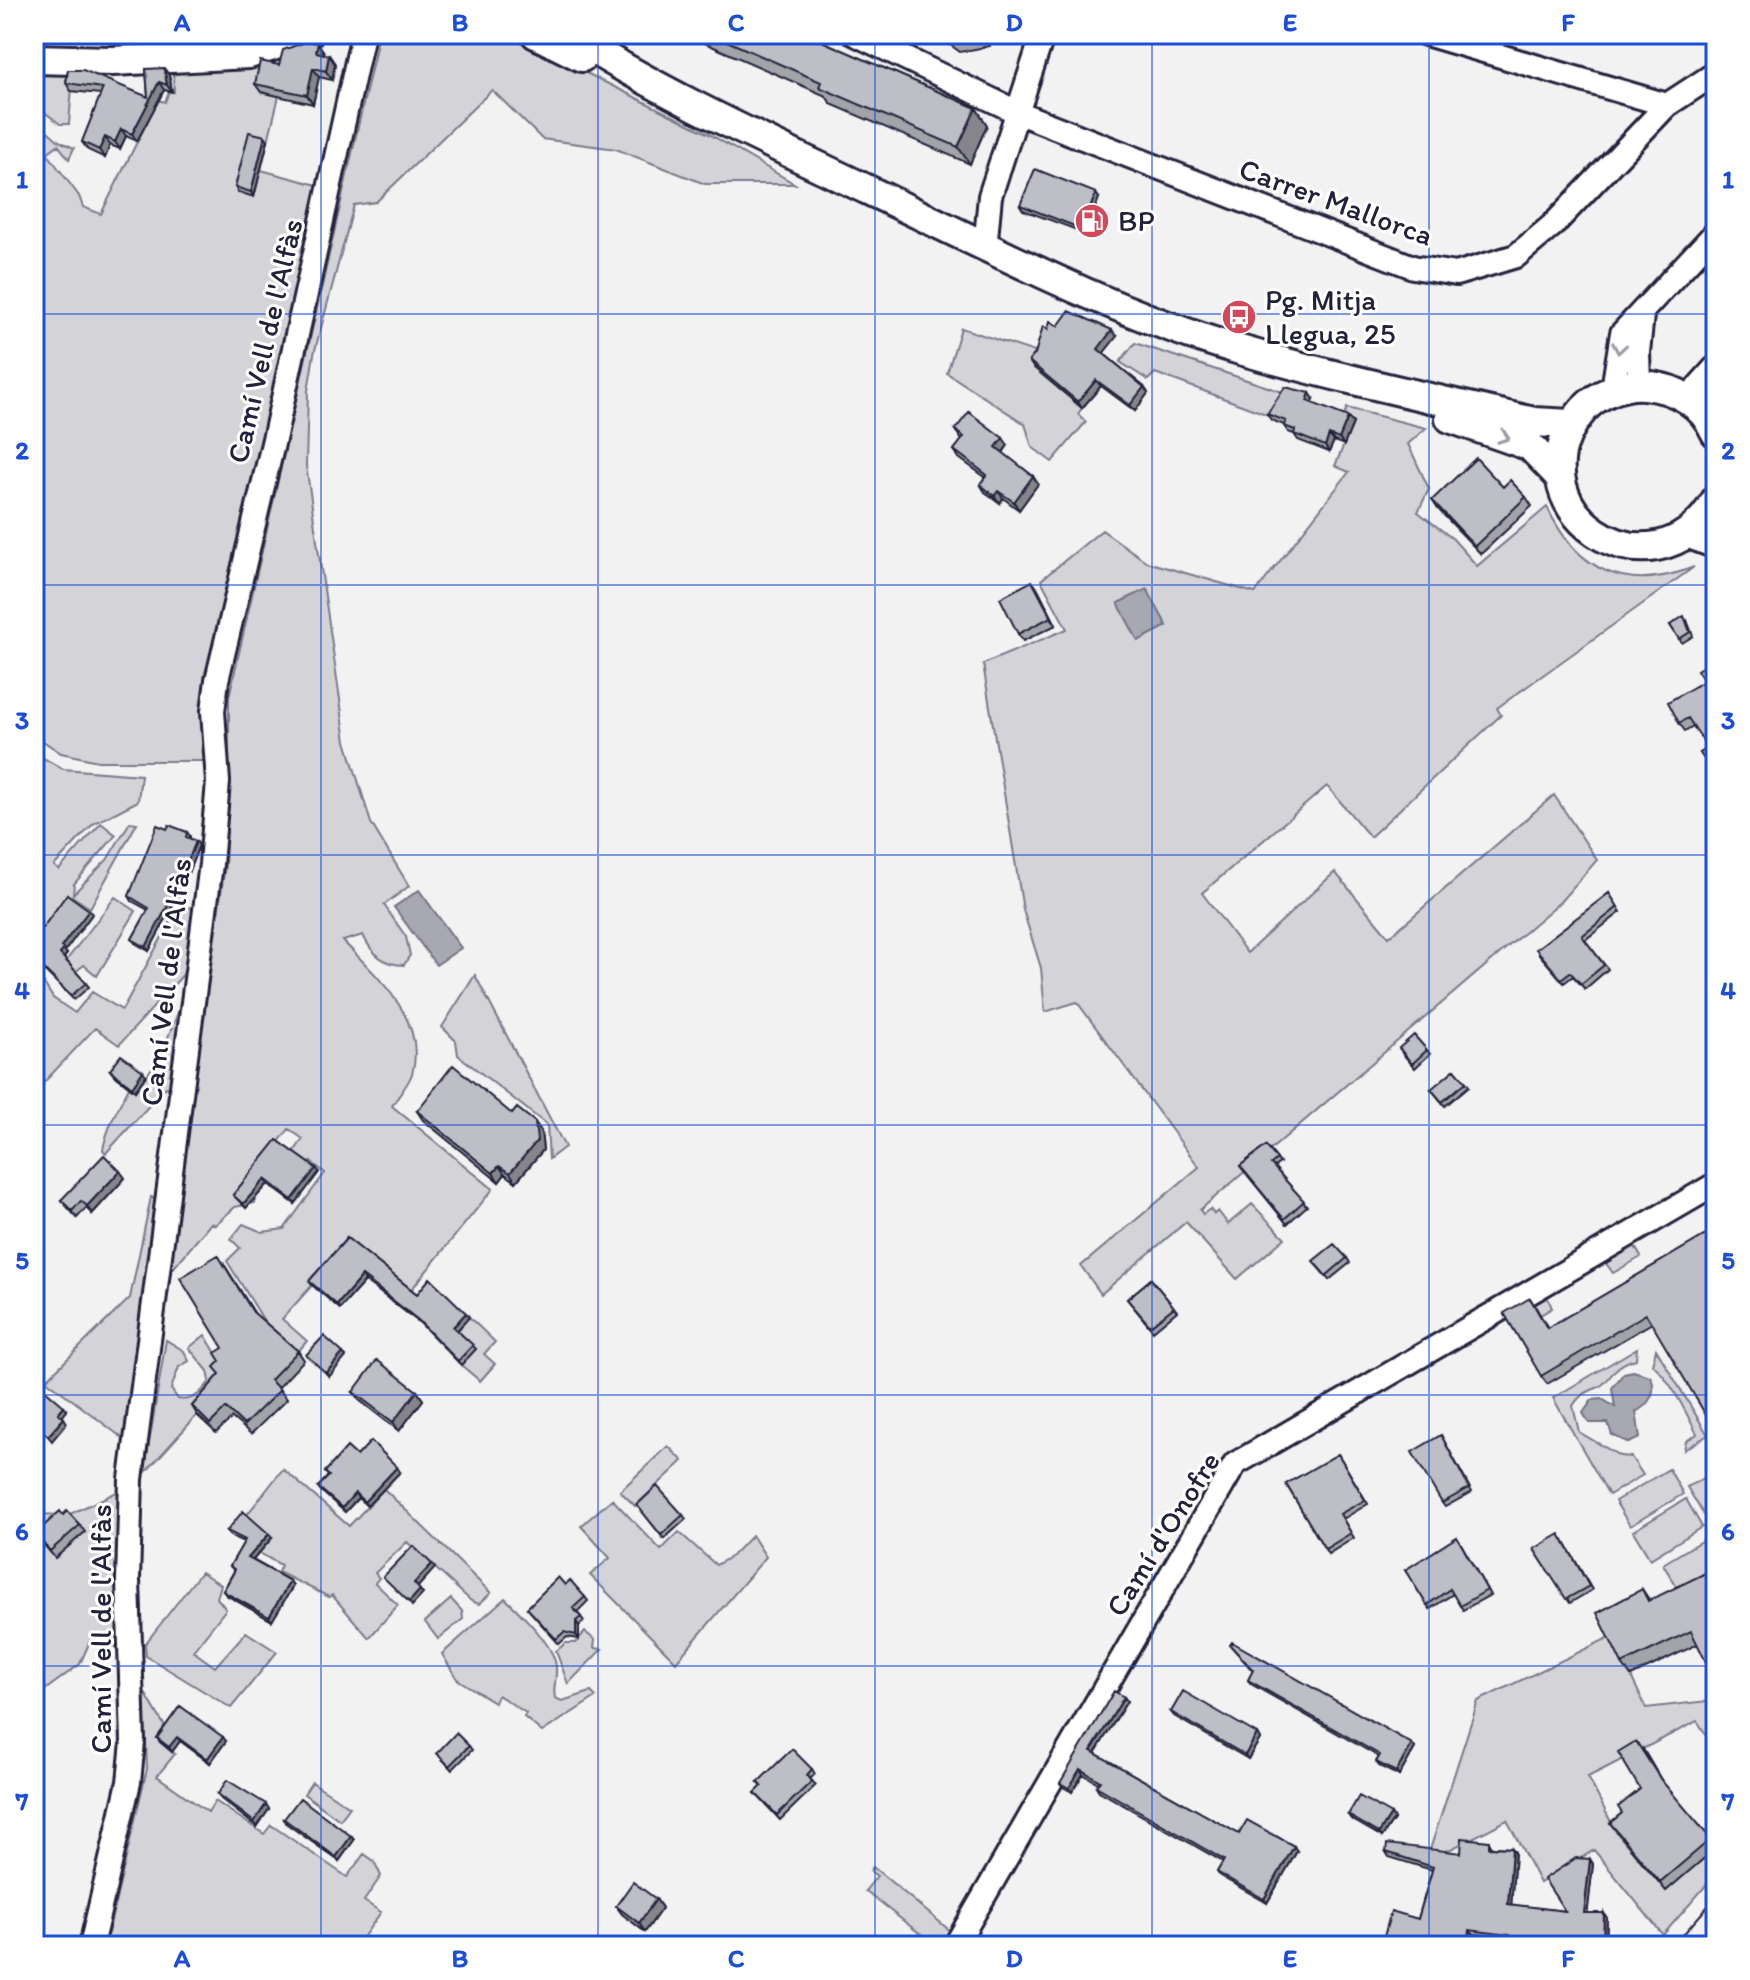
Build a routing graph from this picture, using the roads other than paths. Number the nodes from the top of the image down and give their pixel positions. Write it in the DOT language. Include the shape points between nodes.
graph roads {
  1 [pos="308,34"];
  2 [pos="363,34"];
  3 [pos="536,34"];
  4 [pos="568,34"];
  5 [pos="855,34"];
  6 [pos="1043,34"];
  7 [pos="1426,34"];
  8 [pos="34,59"];
  9 [pos="630,73"];
  10 [pos="1716,73"];
  11 [pos="1667,105"];
  12 [pos="1019,113"];
  13 [pos="1716,232"];
  14 [pos="985,249"];
  15 [pos="1298,366"];
  16 [pos="1716,371"];
  17 [pos="1626,387"];
  18 [pos="1708,413"];
  19 [pos="1571,424"];
  20 [pos="1560,477"];
  21 [pos="1716,500"];
  22 [pos="1686,536"];
  23 [pos="1716,547"];
  24 [pos="1716,1184"];
  25 [pos="91,1946"];
  26 [pos="955,1946"];
  1 -- 8 [label="street" via="249,54"];
  2 -- 25 [label="street, Camí Vell de l'Alfàs" via="217,680 213,711 218,782 211,864 131,1479 133,1742 129,1782"];
  3 -- 9 [label="street"];
  4 -- 9 [label="street"];
  5 -- 12 [label="street, Carrer Mallorca"];
  6 -- 12 [label="street"];
  7 -- 11 [label="street"];
  9 -- 14 [label="street"];
  10 -- 11 [label="street, Carrer Mallorca"];
  11 -- 12 [label="street, Carrer Mallorca" via="1554,224 1516,256 1456,274 1413,267"];
  12 -- 14 [label="street" via="990,196"];
  13 -- 17 [label="street" via="1642,315 1638,352"];
  14 -- 15 [label="street" via="1166,323"];
  15 -- 19 [label="street" via="1534,422"];
  15 -- 20 [label="street, one-way" via="1530,446"];
  16 -- 18 [label="street"];
  17 -- 18 [label="street" via="1666,388"];
  17 -- 19 [label="street" via="1589,403"];
  19 -- 20 [label="street" via="1560,450"];
  20 -- 22 [label="street" via="1568,503 1607,541 1633,548 1661,546"];
  21 -- 22 [label="street"];
  22 -- 23 [label="street"];
  24 -- 26 [label="street, Camí d'Onofre" via="1235,1464"];
}
